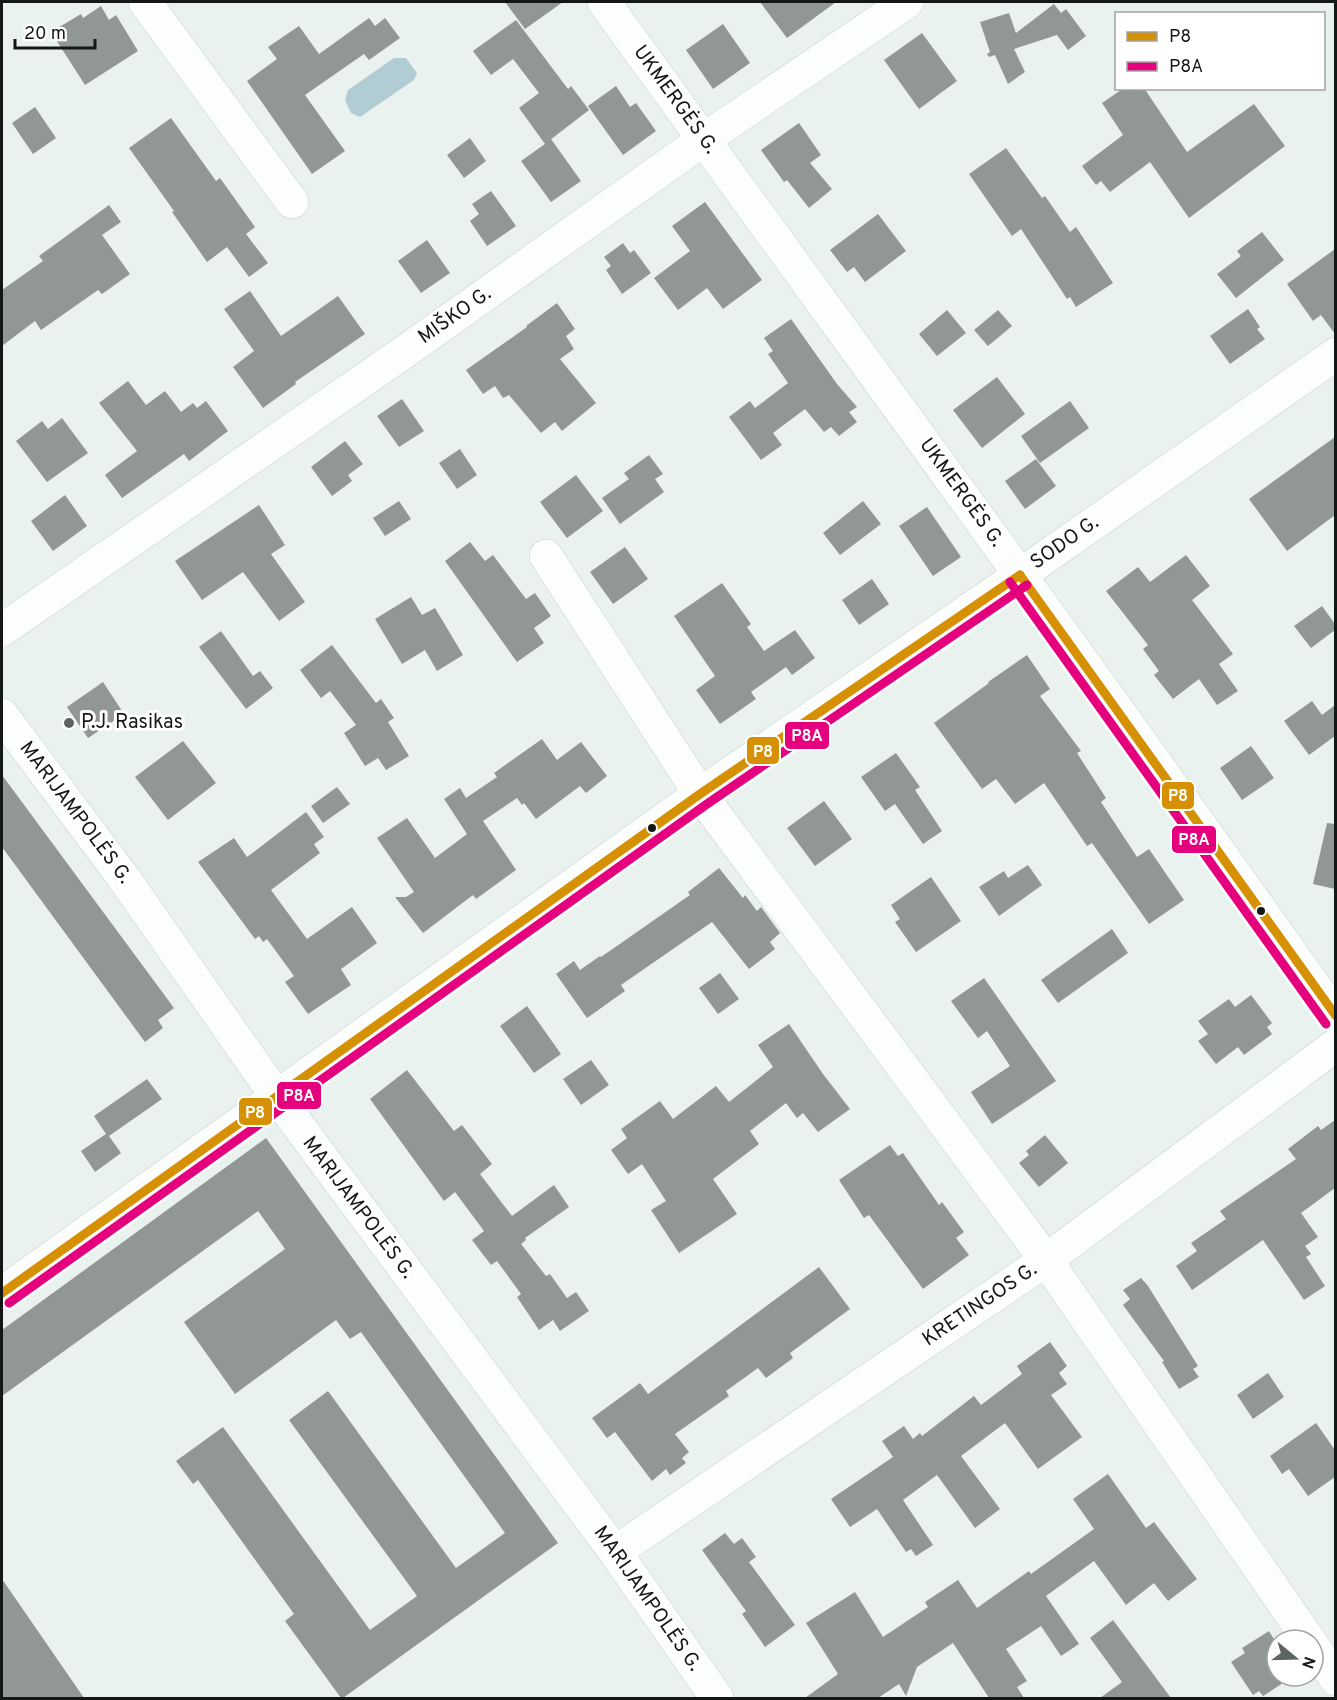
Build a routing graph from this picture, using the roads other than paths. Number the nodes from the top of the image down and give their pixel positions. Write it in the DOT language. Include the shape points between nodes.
graph roads {
  1 [pos="145,2"];
  2 [pos="604,2"];
  3 [pos="907,2"];
  4 [pos="703,140"];
  5 [pos="292,202"];
  6 [pos="1335,354"];
  7 [pos="546,556"];
  8 [pos="1020,575"];
  9 [pos="2,630"];
  10 [pos="2,715"];
  11 [pos="700,794"];
  12 [pos="1335,1017"];
  13 [pos="1335,1045"];
  14 [pos="277,1097"];
  15 [pos="1046,1260"];
  16 [pos="2,1293"];
  17 [pos="615,1552"];
  18 [pos="1301,1628"];
  19 [pos="1325,1664"];
  20 [pos="1335,1679"];
  21 [pos="717,1698"];
  1 -- 5 [label="street"];
  2 -- 4 [label="street, UKMERGĖS G."];
  3 -- 4 [label="street, MIŠKO G."];
  4 -- 8 [label="street, UKMERGĖS G."];
  4 -- 9 [label="street, MIŠKO G."];
  6 -- 8 [label="street, SODO G."];
  7 -- 11 [label="street"];
  8 -- 11 [label="street, SODO G."];
  8 -- 12 [label="street, UKMERGĖS G."];
  10 -- 14 [label="street, MARIJAMPOLĖS G." via="123,877"];
  11 -- 14 [label="street, SODO G."];
  11 -- 15 [label="street"];
  13 -- 15 [label="street, KRETINGOS G."];
  14 -- 16 [label="street, SODO G."];
  14 -- 17 [label="street, MARIJAMPOLĖS G."];
  15 -- 17 [label="street, KRETINGOS G."];
  15 -- 18 [label="street"];
  17 -- 21 [label="street, MARIJAMPOLĖS G."];
  19 -- 20 [label="street"];
}
